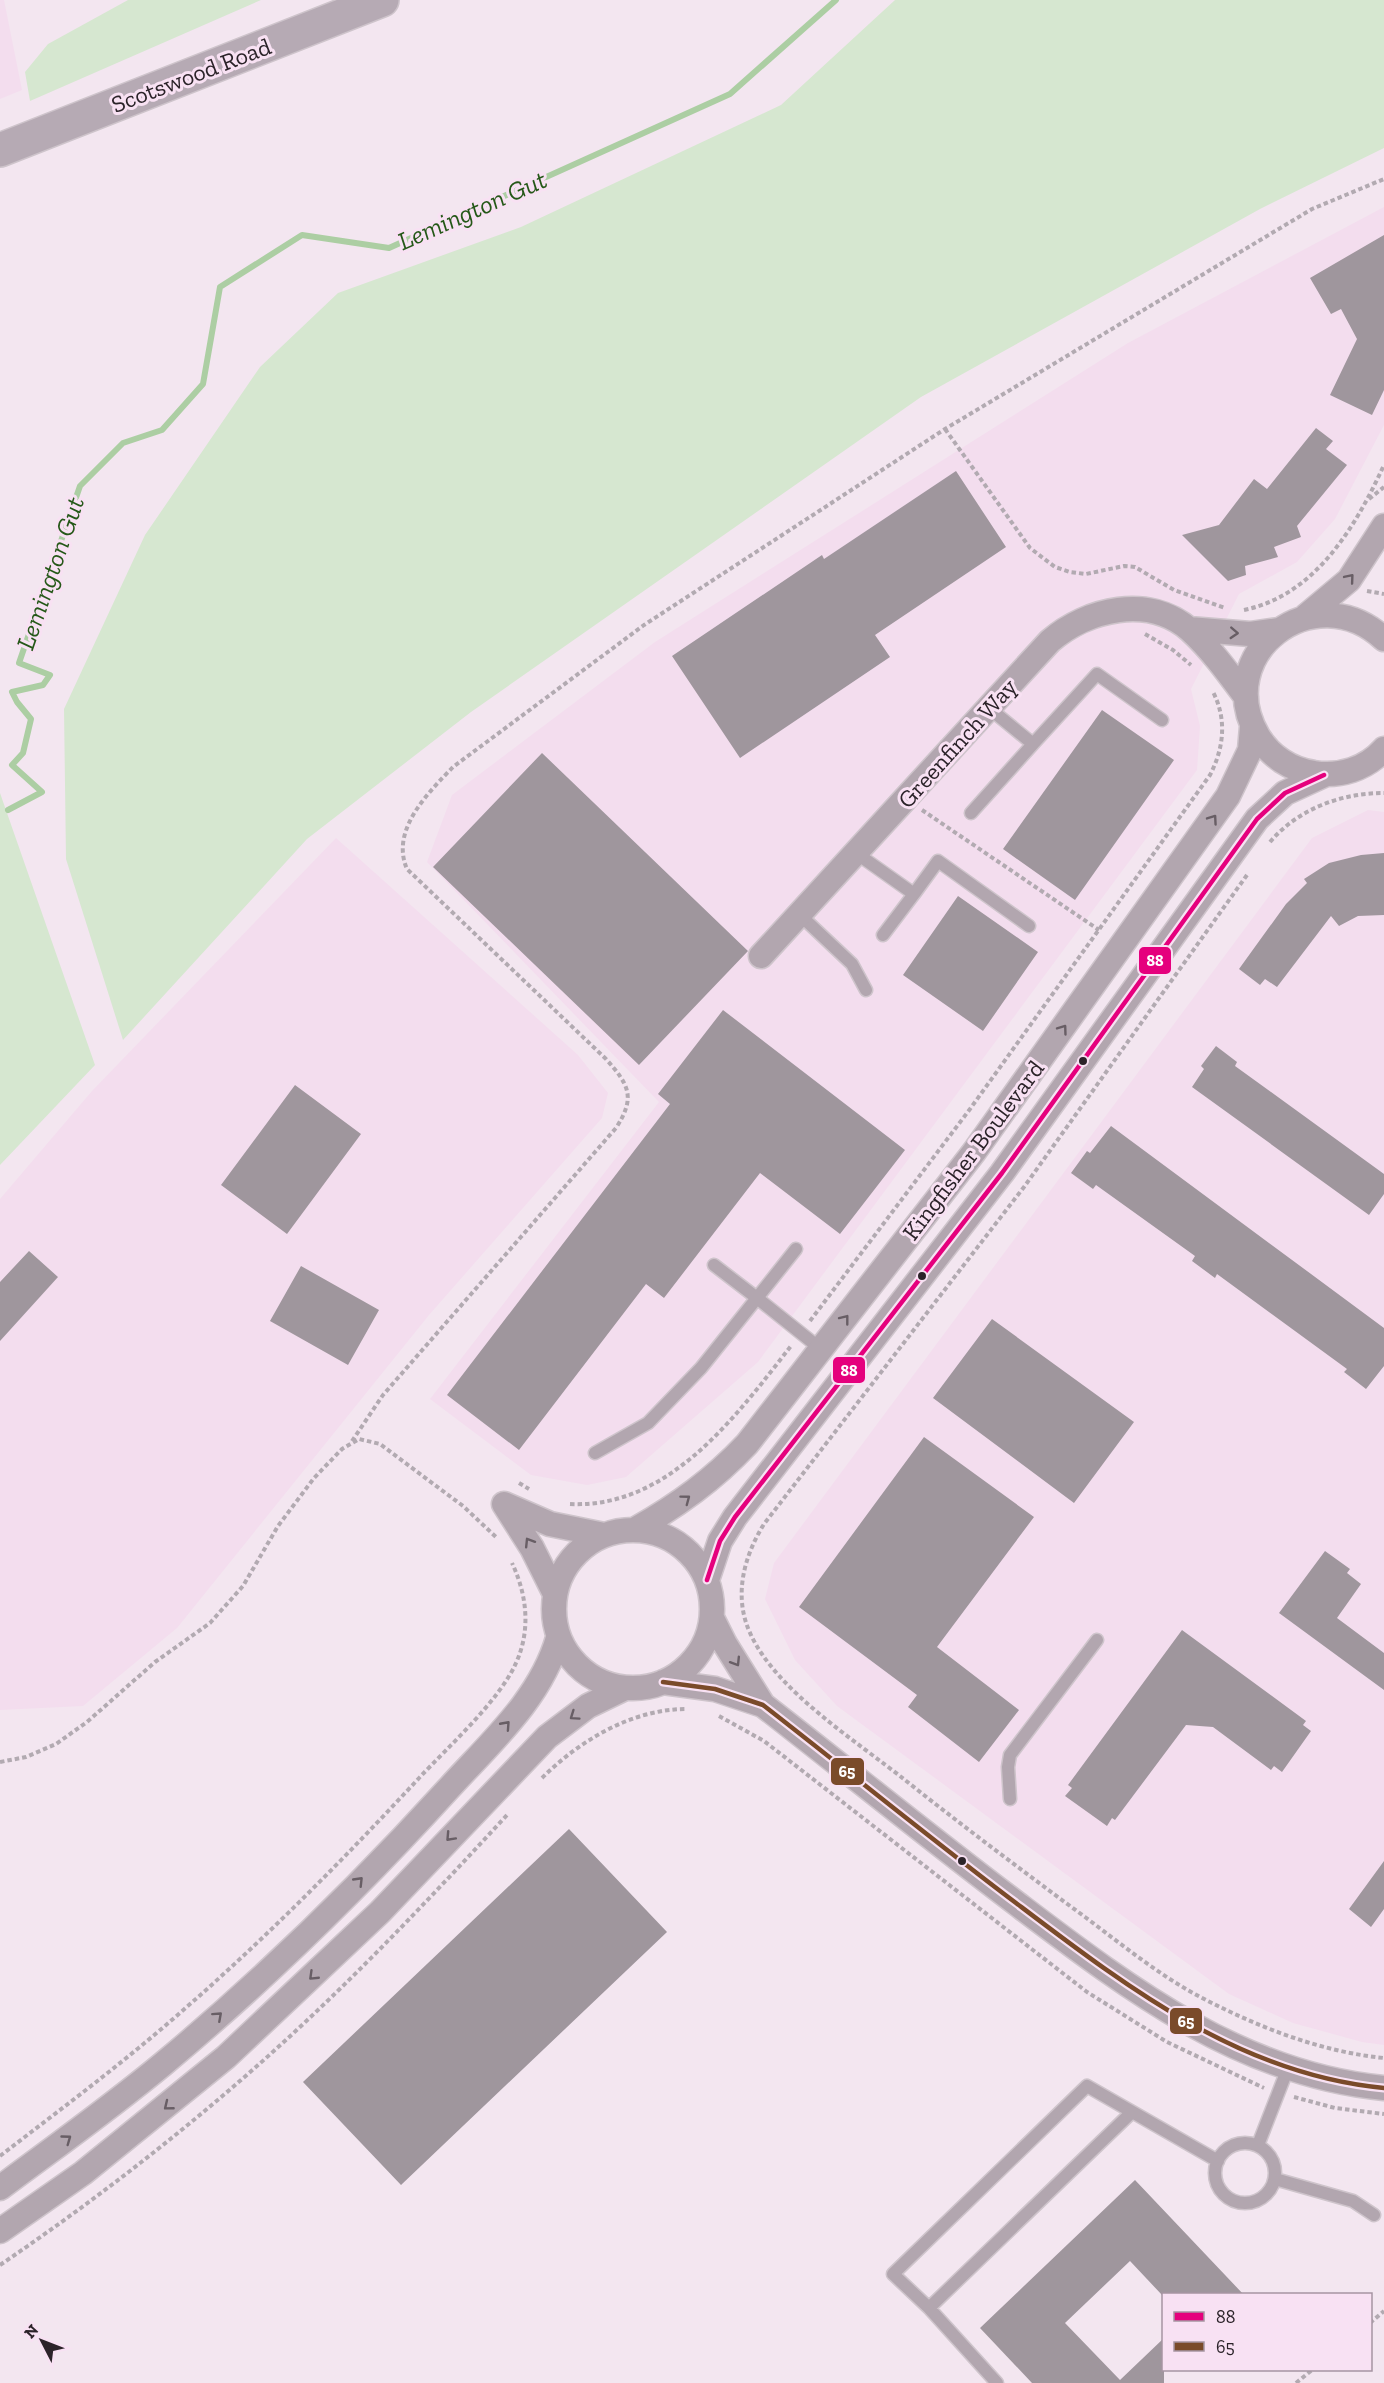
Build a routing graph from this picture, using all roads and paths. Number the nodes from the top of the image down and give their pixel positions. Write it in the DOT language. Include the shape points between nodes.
graph roads {
  1 [pos="382,0"];
  2 [pos="0,150"];
  3 [pos="1384,179"];
  4 [pos="945,429"];
  5 [pos="1384,465"];
  6 [pos="1384,487"];
  7 [pos="1368,499"];
  8 [pos="1384,526"];
  9 [pos="1232,610"];
  10 [pos="1239,610"];
  11 [pos="1306,616"];
  12 [pos="1189,629"];
  13 [pos="1279,630"];
  14 [pos="1137,631"];
  15 [pos="1384,639"];
  16 [pos="1196,669"];
  17 [pos="1208,684"];
  18 [pos="1246,697"];
  19 [pos="988,708"];
  20 [pos="1162,720"];
  21 [pos="1252,727"];
  22 [pos="1033,744"];
  23 [pos="1384,748"];
  24 [pos="1374,767"];
  25 [pos="1324,775"];
  26 [pos="1384,793"];
  27 [pos="926,800"];
  28 [pos="971,813"];
  29 [pos="1268,845"];
  30 [pos="856,853"];
  31 [pos="914,894"];
  32 [pos="799,914"];
  33 [pos="1029,926"];
  34 [pos="1099,930"];
  35 [pos="883,935"];
  36 [pos="760,956"];
  37 [pos="866,990"];
  38 [pos="796,1249"];
  39 [pos="714,1265"];
  40 [pos="757,1298"];
  41 [pos="801,1334"];
  42 [pos="822,1350"];
  43 [pos="351,1441"];
  44 [pos="595,1453"];
  45 [pos="519,1483"];
  46 [pos="539,1494"];
  47 [pos="565,1503"];
  48 [pos="780,1503"];
  49 [pos="636,1529"];
  50 [pos="604,1535"];
  51 [pos="500,1542"];
  52 [pos="507,1554"];
  53 [pos="707,1580"];
  54 [pos="555,1594"];
  55 [pos="712,1618"];
  56 [pos="558,1638"];
  57 [pos="1096,1640"];
  58 [pos="663,1682"];
  59 [pos="625,1688"];
  60 [pos="763,1705"];
  61 [pos="688,1709"];
  62 [pos="717,1715"];
  63 [pos="742,1726"];
  64 [pos="0,1762"];
  65 [pos="538,1782"];
  66 [pos="1010,1799"];
  67 [pos="1384,2058"];
  68 [pos="1288,2068"];
  69 [pos="1384,2088"];
  70 [pos="1132,2112"];
  71 [pos="1258,2145"];
  72 [pos="0,2156"];
  73 [pos="1218,2161"];
  74 [pos="1275,2179"];
  75 [pos="0,2188"];
  76 [pos="1374,2215"];
  77 [pos="0,2231"];
  78 [pos="7,2260"];
  79 [pos="0,2265"];
  80 [pos="929,2308"];
  81 [pos="1384,2311"];
  82 [pos="1372,2322"];
  83 [pos="1311,2371"];
  84 [pos="997,2383"];
  85 [pos="1296,2383"];
  1 -- 2 [label="main road, Scotswood Road"];
  3 -- 4 [label="path" via="1312,209"];
  4 -- 9 [label="path" via="1030,548 1055,567 1086,574 1135,567 1174,590"];
  4 -- 43 [label="path" via="644,625 453,767 416,811 402,848 407,869 606,1059 622,1077 629,1093 626,1112 616,1128 383,1395"];
  5 -- 7 [label="path"];
  6 -- 7 [label="path"];
  7 -- 10 [label="path" via="1352,529 1312,573 1270,602"];
  11 -- 8 [label="street, one-way" via="1349,580"];
  11 -- 13 [label="street"];
  11 -- 15 [label="street" via="1350,618"];
  12 -- 13 [label="street, Greenfinch Way, one-way" via="1250,633"];
  12 -- 18 [label="street, Greenfinch Way"];
  12 -- 19 [label="street, Greenfinch Way" via="1163,615 1137,609 1084,618 1050,640"];
  13 -- 18 [label="street" via="1258,651 1246,681"];
  14 -- 16 [label="path" via="1173,650"];
  17 -- 34 [label="path" via="1220,709 1222,739 1215,765"];
  18 -- 21 [label="street"];
  19 -- 22 [label="lane"];
  19 -- 30 [label="street, Greenfinch Way"];
  20 -- 22 [label="lane" via="1097,674"];
  21 -- 25 [label="street" via="1270,753 1284,763"];
  42 -- 21 [label="street, Kingfisher Boulevard, one-way" via="974,1152 1219,810 1250,750"];
  22 -- 28 [label="lane"];
  23 -- 24 [label="street"];
  24 -- 25 [label="street"];
  25 -- 53 [label="street, Kingfisher Boulevard" via="1285,793 1257,819 1002,1173 735,1517 720,1541"];
  26 -- 29 [label="path" via="1357,794 1328,802 1292,823"];
  27 -- 34 [label="path" via="919,808"];
  30 -- 31 [label="lane"];
  30 -- 32 [label="street, Greenfinch Way"];
  31 -- 33 [label="lane" via="938,861"];
  31 -- 35 [label="lane"];
  32 -- 36 [label="street, Greenfinch Way"];
  32 -- 37 [label="lane" via="852,964"];
  34 -- 41 [label="path"];
  38 -- 40 [label="lane"];
  39 -- 40 [label="lane"];
  40 -- 41 [label="lane"];
  40 -- 44 [label="lane" via="701,1368 648,1424"];
  41 -- 42 [label="lane"];
  41 -- 47 [label="path" via="734,1417 676,1469 611,1502"];
  49 -- 42 [label="street, Kingfisher Boulevard, one-way" via="677,1505 726,1466"];
  43 -- 51 [label="path" via="367,1438 380,1443 463,1506"];
  43 -- 64 [label="path" via="314,1478 278,1526 243,1586 220,1614 56,1744 26,1757"];
  45 -- 46 [label="path"];
  48 -- 67 [label="path" via="753,1543 740,1595 755,1644 799,1695 964,1827 1181,1986 1285,2034 1356,2055"];
  49 -- 50 [label="street"];
  49 -- 53 [label="street" via="671,1539 699,1563"];
  50 -- 54 [label="street" via="589,1542 572,1558"];
  54 -- 50 [label="street, one-way" via="504,1504 556,1526"];
  52 -- 72 [label="path" via="524,1598 522,1648 511,1674 470,1724 236,1963 132,2053"];
  53 -- 55 [label="street"];
  54 -- 56 [label="street"];
  55 -- 58 [label="street" via="700,1651 690,1664"];
  55 -- 60 [label="street, one-way"];
  56 -- 59 [label="street" via="580,1668 593,1678"];
  75 -- 56 [label="street, one-way" via="162,2065 312,1929 514,1717 546,1672"];
  57 -- 66 [label="lane" via="1010,1755"];
  58 -- 59 [label="street"];
  58 -- 60 [label="street" via="715,1689"];
  59 -- 77 [label="street, one-way" via="588,1706 547,1737 380,1911 226,2057 83,2173"];
  60 -- 68 [label="street" via="1125,1985 1216,2038"];
  61 -- 65 [label="path" via="650,1713 618,1726 578,1747"];
  62 -- 63 [label="path"];
  68 -- 69 [label="street" via="1353,2085"];
  68 -- 71 [label="lane"];
  70 -- 73 [label="lane"];
  70 -- 80 [label="lane"];
  70 -- 80 [label="lane" via="1087,2086 893,2274"];
  71 -- 73 [label="lane" via="1233,2145"];
  71 -- 74 [label="lane" via="1273,2160"];
  73 -- 74 [label="lane" via="1217,2185 1231,2200 1242,2204 1265,2197"];
  74 -- 76 [label="lane" via="1353,2201"];
  78 -- 79 [label="path"];
  80 -- 84 [label="lane"];
  81 -- 82 [label="path"];
  83 -- 85 [label="path"];
}
